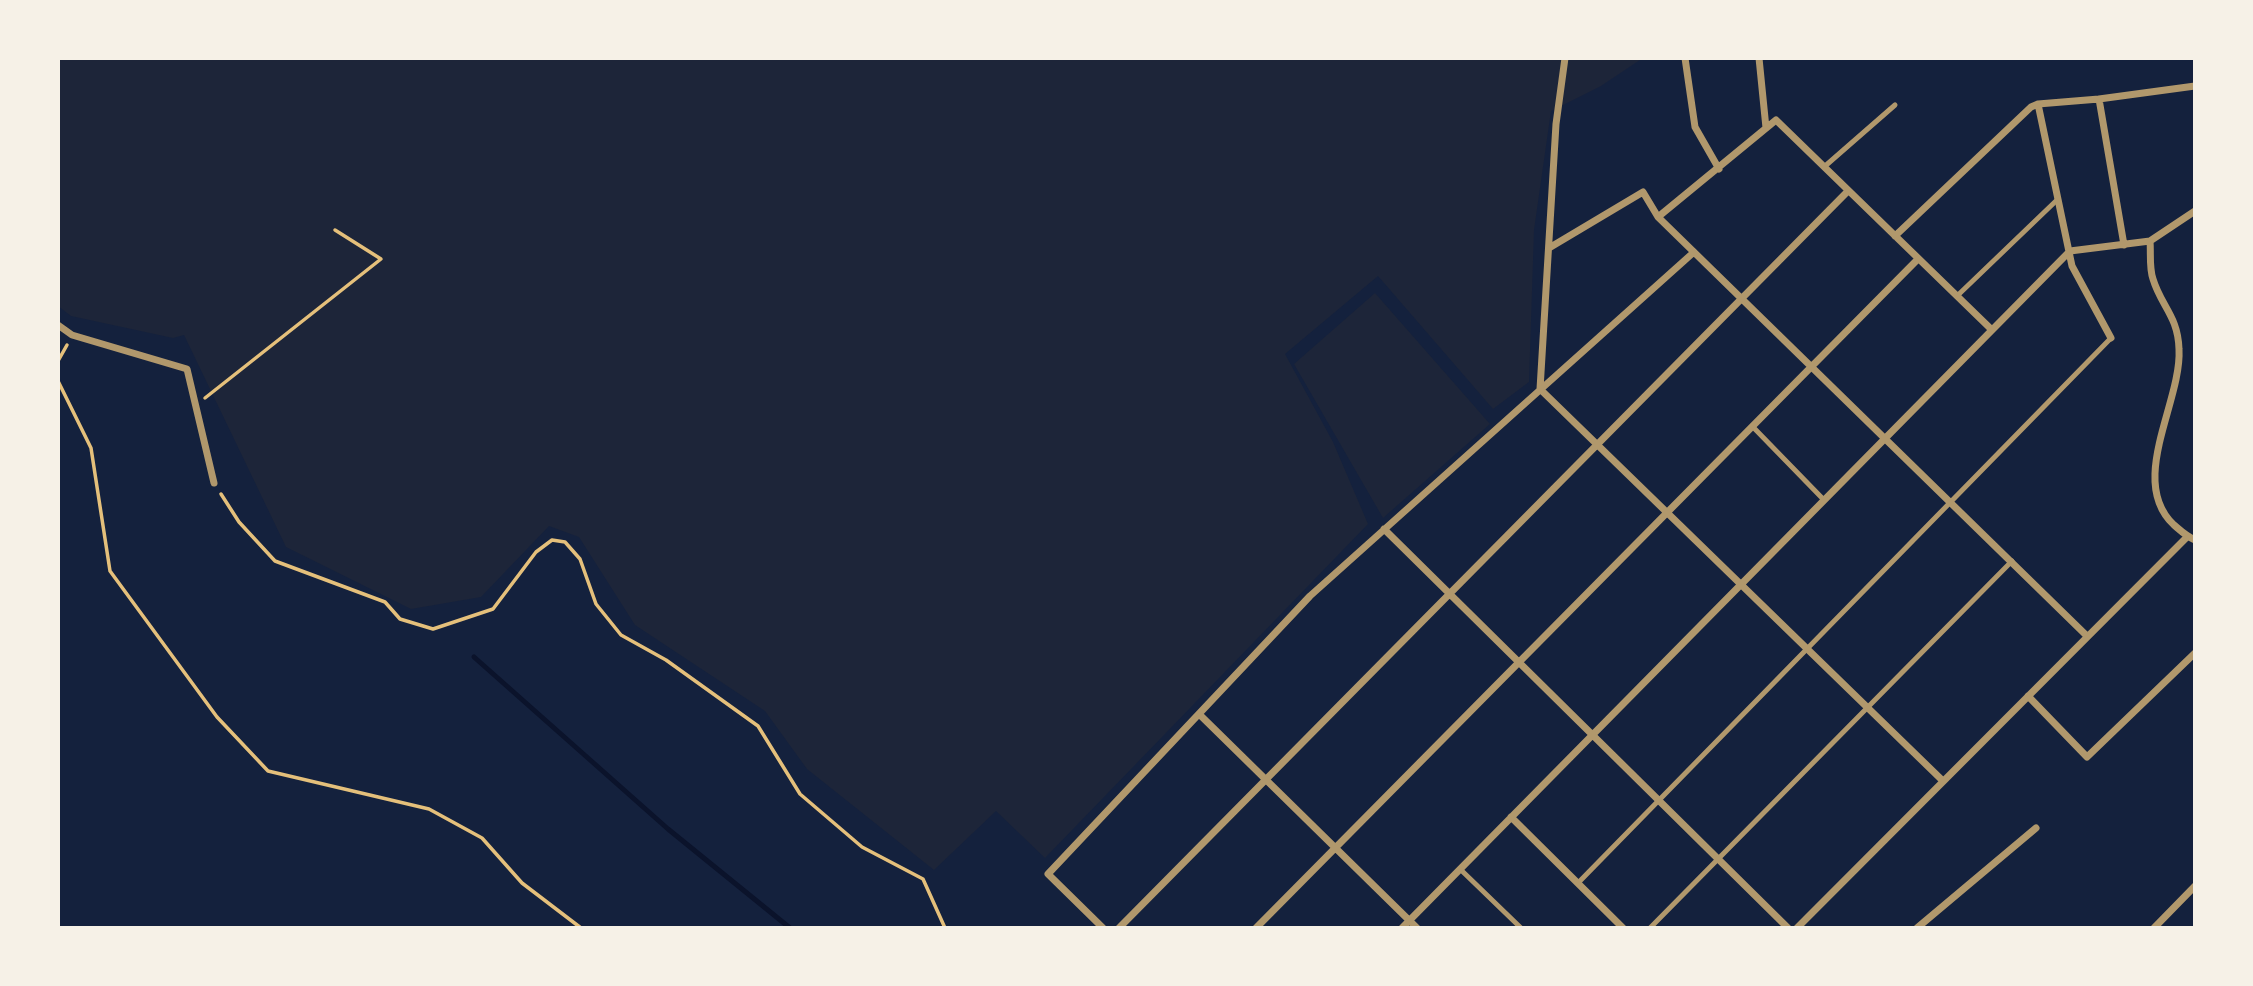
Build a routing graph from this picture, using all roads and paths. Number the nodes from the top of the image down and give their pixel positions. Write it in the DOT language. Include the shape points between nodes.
graph roads {
  1 [pos="1565,58"];
  2 [pos="1685,58"];
  3 [pos="1759,58"];
  4 [pos="2195,86"];
  5 [pos="2099,99"];
  6 [pos="2038,104"];
  7 [pos="1895,105"];
  8 [pos="1766,128"];
  9 [pos="1824,167"];
  10 [pos="1719,169"];
  11 [pos="1848,191"];
  12 [pos="2059,197"];
  13 [pos="2195,211"];
  14 [pos="1658,217"];
  15 [pos="335,230"];
  16 [pos="1895,236"];
  17 [pos="2150,241"];
  18 [pos="2124,245"];
  19 [pos="1549,248"];
  20 [pos="2070,251"];
  21 [pos="1694,252"];
  22 [pos="1918,259"];
  23 [pos="1957,296"];
  24 [pos="1742,299"];
  25 [pos="58,325"];
  26 [pos="1992,330"];
  27 [pos="72,335"];
  28 [pos="2111,338"];
  29 [pos="58,361"];
  30 [pos="1812,366"];
  31 [pos="58,381"];
  32 [pos="1540,389"];
  33 [pos="195,406"];
  34 [pos="1752,426"];
  35 [pos="1886,438"];
  36 [pos="1597,445"];
  37 [pos="214,483"];
  38 [pos="1824,500"];
  39 [pos="1951,502"];
  40 [pos="1667,513"];
  41 [pos="1384,529"];
  42 [pos="2187,537"];
  43 [pos="2195,540"];
  44 [pos="2012,561"];
  45 [pos="1741,585"];
  46 [pos="1450,594"];
  47 [pos="2087,636"];
  48 [pos="1807,649"];
  49 [pos="2195,653"];
  50 [pos="1519,662"];
  51 [pos="2028,695"];
  52 [pos="1867,708"];
  53 [pos="1199,714"];
  54 [pos="1592,735"];
  55 [pos="1266,779"];
  56 [pos="1942,782"];
  57 [pos="1658,801"];
  58 [pos="1511,817"];
  59 [pos="2036,828"];
  60 [pos="1335,848"];
  61 [pos="1718,859"];
  62 [pos="1461,869"];
  63 [pos="1578,883"];
  64 [pos="2195,887"];
  65 [pos="1409,920"];
  66 [pos="581,928"];
  67 [pos="945,928"];
  68 [pos="1103,928"];
  69 [pos="1119,928"];
  70 [pos="1256,928"];
  71 [pos="1402,928"];
  72 [pos="1417,928"];
  73 [pos="1521,928"];
  74 [pos="1623,928"];
  75 [pos="1650,928"];
  76 [pos="1788,928"];
  77 [pos="1797,928"];
  78 [pos="1917,928"];
  79 [pos="2154,928"];
  1 -- 19 [label="street"];
  2 -- 10 [label="street" via="1695,127"];
  3 -- 8 [label="street"];
  4 -- 5 [label="street"];
  5 -- 6 [label="street"];
  5 -- 18 [label="street"];
  6 -- 12 [label="street"];
  6 -- 16 [label="street"];
  7 -- 9 [label="lane"];
  8 -- 9 [label="street" via="1776,120"];
  8 -- 10 [label="street"];
  9 -- 11 [label="street"];
  10 -- 14 [label="street"];
  11 -- 16 [label="street"];
  11 -- 24 [label="street"];
  12 -- 20 [label="street"];
  12 -- 23 [label="lane"];
  13 -- 17 [label="street"];
  14 -- 19 [label="street" via="1643,192"];
  14 -- 21 [label="street"];
  15 -- 33 [label="path" via="381,259"];
  16 -- 22 [label="street"];
  17 -- 18 [label="street"];
  17 -- 42 [label="street" via="2153,279 2174,318 2179,347 2179,370 2156,456 2156,486 2159,505"];
  18 -- 20 [label="street"];
  19 -- 32 [label="street"];
  20 -- 26 [label="street"];
  20 -- 28 [label="street" via="2072,265"];
  21 -- 24 [label="street"];
  21 -- 32 [label="street"];
  22 -- 23 [label="street"];
  22 -- 30 [label="street"];
  23 -- 26 [label="street"];
  24 -- 30 [label="street"];
  24 -- 36 [label="street"];
  25 -- 27 [label="street"];
  26 -- 35 [label="street"];
  27 -- 29 [label="path"];
  27 -- 33 [label="street" via="187,369"];
  28 -- 39 [label="lane"];
  30 -- 34 [label="street"];
  30 -- 35 [label="street"];
  31 -- 66 [label="path" via="91,448 110,571 217,717 268,771 429,809 482,838 522,883"];
  32 -- 36 [label="street"];
  32 -- 41 [label="street"];
  33 -- 37 [label="street"];
  34 -- 38 [label="lane"];
  34 -- 40 [label="street"];
  35 -- 38 [label="street"];
  35 -- 39 [label="street"];
  36 -- 40 [label="street"];
  36 -- 46 [label="street"];
  37 -- 67 [label="path" via="239,522 275,561 385,602 400,620 433,629 493,609 536,552 552,540 565,542 580,559 596,604 621,635 666,660 758,726 800,794 862,847 923,879"];
  38 -- 45 [label="street"];
  39 -- 44 [label="street"];
  39 -- 48 [label="lane"];
  40 -- 45 [label="street"];
  40 -- 50 [label="street"];
  41 -- 46 [label="street"];
  41 -- 53 [label="street" via="1310,596"];
  42 -- 43 [label="street"];
  42 -- 47 [label="street"];
  44 -- 47 [label="street"];
  44 -- 52 [label="lane"];
  45 -- 48 [label="street"];
  45 -- 54 [label="street"];
  46 -- 50 [label="street"];
  46 -- 55 [label="street"];
  47 -- 51 [label="street"];
  48 -- 52 [label="street"];
  48 -- 57 [label="lane"];
  49 -- 51 [label="street" via="2087,757"];
  50 -- 54 [label="street"];
  50 -- 60 [label="street"];
  51 -- 56 [label="street"];
  52 -- 56 [label="street"];
  52 -- 61 [label="lane"];
  53 -- 55 [label="street"];
  53 -- 68 [label="street" via="1048,874"];
  54 -- 57 [label="street"];
  54 -- 58 [label="street"];
  55 -- 60 [label="street"];
  55 -- 69 [label="street"];
  56 -- 77 [label="street"];
  57 -- 61 [label="street"];
  57 -- 63 [label="lane"];
  58 -- 62 [label="street"];
  58 -- 63 [label="street"];
  59 -- 78 [label="street"];
  60 -- 65 [label="street"];
  60 -- 70 [label="street"];
  61 -- 75 [label="lane"];
  61 -- 76 [label="street"];
  62 -- 65 [label="street"];
  62 -- 73 [label="lane"];
  63 -- 74 [label="street"];
  64 -- 79 [label="street"];
  65 -- 71 [label="street"];
  65 -- 72 [label="street"];
}
